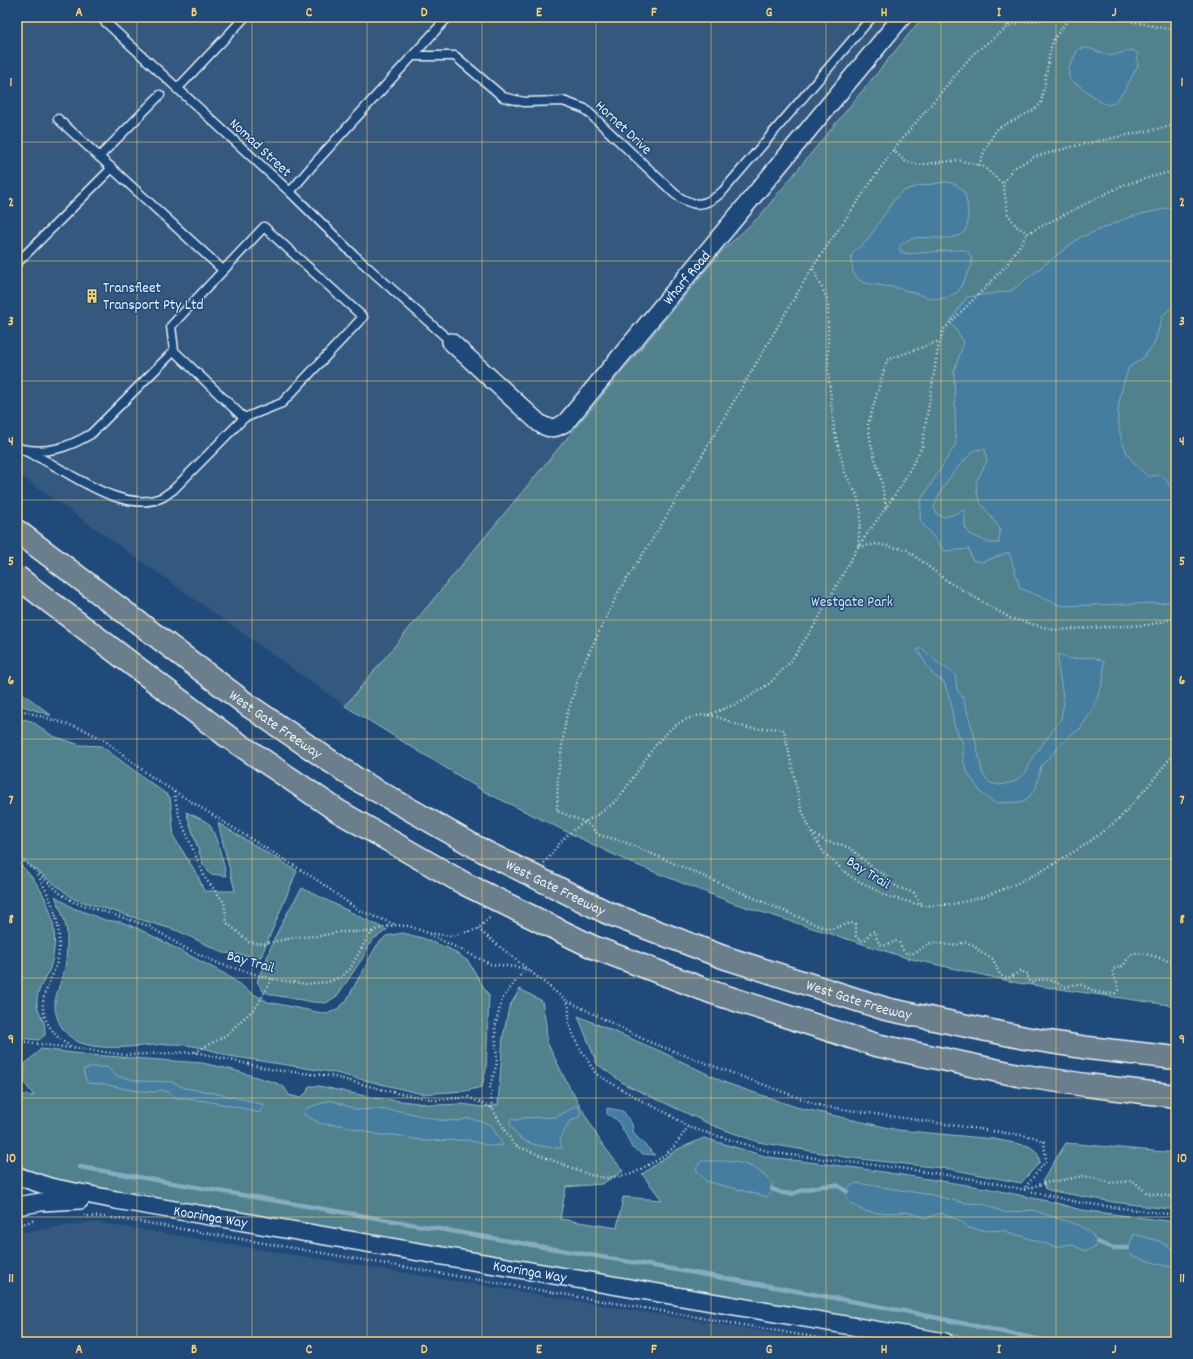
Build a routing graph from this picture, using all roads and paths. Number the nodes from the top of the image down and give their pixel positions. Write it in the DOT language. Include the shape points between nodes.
graph roads {
  1 [pos="100,17"];
  2 [pos="245,17"];
  3 [pos="448,17"];
  4 [pos="872,17"];
  5 [pos="902,17"];
  6 [pos="1006,17"];
  7 [pos="1070,18"];
  8 [pos="1008,27"];
  9 [pos="1176,31"];
  10 [pos="413,56"];
  11 [pos="177,89"];
  12 [pos="160,95"];
  13 [pos="58,119"];
  14 [pos="1176,125"];
  15 [pos="893,150"];
  16 [pos="99,157"];
  17 [pos="979,166"];
  18 [pos="112,168"];
  19 [pos="1176,170"];
  20 [pos="1003,184"];
  21 [pos="290,192"];
  22 [pos="1028,233"];
  23 [pos="17,263"];
  24 [pos="812,268"];
  25 [pos="224,270"];
  26 [pos="940,341"];
  27 [pos="451,342"];
  28 [pos="174,351"];
  29 [pos="244,418"];
  30 [pos="19,448"];
  31 [pos="887,507"];
  32 [pos="17,531"];
  33 [pos="858,547"];
  34 [pos="17,577"];
  35 [pos="1176,618"];
  36 [pos="17,709"];
  37 [pos="707,715"];
  38 [pos="1176,751"];
  39 [pos="174,791"];
  40 [pos="585,822"];
  41 [pos="570,833"];
  42 [pos="812,833"];
  43 [pos="17,857"];
  44 [pos="874,869"];
  45 [pos="37,872"];
  46 [pos="889,880"];
  47 [pos="922,905"];
  48 [pos="394,925"];
  49 [pos="372,932"];
  50 [pos="428,933"];
  51 [pos="1176,964"];
  52 [pos="526,968"];
  53 [pos="272,979"];
  54 [pos="567,1001"];
  55 [pos="17,1041"];
  56 [pos="76,1048"];
  57 [pos="195,1052"];
  58 [pos="1176,1058"];
  59 [pos="1176,1096"];
  60 [pos="492,1108"];
  61 [pos="688,1127"];
  62 [pos="17,1176"];
  63 [pos="1024,1189"];
  64 [pos="1176,1197"];
  65 [pos="116,1200"];
  66 [pos="17,1206"];
  67 [pos="1176,1215"];
  68 [pos="81,1216"];
  69 [pos="36,1220"];
  70 [pos="17,1226"];
  71 [pos="842,1342"];
  72 [pos="945,1342"];
  1 -- 11 [label="lane, Nomad Street"];
  2 -- 11 [label="lane"];
  3 -- 10 [label="lane"];
  4 -- 10 [label="lane, Hornet Drive" via="723,191 716,198 700,204 691,203 675,194 585,109 563,101 524,102 503,97 455,56"];
  5 -- 27 [label="street, Wharf Road" via="562,426 551,429 539,423"];
  6 -- 8 [label="path"];
  7 -- 8 [label="path" via="1021,22"];
  7 -- 9 [label="path" via="1122,19"];
  7 -- 17 [label="path" via="1054,39 1051,48 1042,103 996,130"];
  8 -- 15 [label="path" via="973,54"];
  10 -- 21 [label="lane"];
  11 -- 21 [label="lane, Nomad Street"];
  12 -- 16 [label="lane"];
  13 -- 16 [label="lane"];
  14 -- 20 [label="path" via="1034,157 1012,169"];
  15 -- 17 [label="path" via="905,161 919,165 957,160"];
  15 -- 24 [label="path"];
  16 -- 18 [label="lane"];
  17 -- 20 [label="path" via="984,167"];
  18 -- 23 [label="lane"];
  18 -- 25 [label="lane"];
  19 -- 22 [label="path" via="1123,185"];
  20 -- 22 [label="path" via="1008,214 1016,226"];
  21 -- 27 [label="lane, Nomad Street" via="354,255"];
  22 -- 26 [label="path" via="990,284 943,330"];
  24 -- 33 [label="path" via="828,301 828,370 834,430 845,473 857,495 861,513"];
  24 -- 40 [label="path" via="659,529 619,591 582,667 566,718 558,775 557,811"];
  25 -- 28 [label="lane" via="171,326"];
  25 -- 29 [label="lane" via="264,227 363,317 282,403"];
  26 -- 31 [label="path" via="922,447 900,489"];
  26 -- 31 [label="path" via="887,360 868,424"];
  28 -- 29 [label="lane"];
  28 -- 30 [label="lane" via="91,434 80,441 51,451"];
  29 -- 30 [label="lane" via="173,490 153,500 140,501 110,495 90,487"];
  31 -- 33 [label="path"];
  32 -- 58 [label="highway, West Gate Freeway, bridge" via="249,706 358,780 482,851 608,913 723,957 886,1009 1025,1038"];
  33 -- 35 [label="path" via="877,544 907,550 946,581 1010,618 1054,630 1148,625"];
  33 -- 37 [label="path" via="792,661 770,683 743,701"];
  34 -- 59 [label="highway, bridge" via="227,736 338,811 465,884 593,947 711,992 876,1045 1018,1075"];
  36 -- 39 [label="path" via="83,729 104,740"];
  37 -- 40 [label="path, Bay Trail" via="691,717 670,729 644,760 615,802"];
  37 -- 42 [label="path, Bay Trail" via="721,717 757,730 784,730 801,808"];
  38 -- 47 [label="path, Bay Trail" via="1119,819 1085,845 1040,872 983,897 954,904"];
  39 -- 48 [label="path" via="317,880 358,910"];
  39 -- 49 [label="path" via="179,816 205,878 224,902 227,923 249,942 263,944 339,932"];
  40 -- 41 [label="path, Bay Trail"];
  40 -- 51 [label="path" via="599,835 622,841 820,926 831,929 856,924 856,936 861,941 875,932 878,942 882,945 899,942 907,954 916,953 924,945 937,942 950,945 964,942 973,945 993,959 997,971 1005,978 1010,978 1020,971 1028,974 1031,983 1041,979 1065,987 1076,984 1092,991 1115,994 1118,984 1112,974 1113,969 1123,966 1134,953 1142,953"];
  42 -- 44 [label="path" via="827,842 850,848"];
  42 -- 47 [label="path, Bay Trail" via="825,854 851,877 889,897"];
  43 -- 45 [label="path, Bay Trail"];
  44 -- 46 [label="path"];
  44 -- 46 [label="path" via="874,874 878,878"];
  45 -- 53 [label="path, Bay Trail" via="56,890 74,902 143,923 201,956"];
  45 -- 56 [label="path" via="53,906 59,935 57,963 44,994 43,1012 47,1022 64,1043"];
  46 -- 47 [label="path" via="897,887 914,893"];
  48 -- 49 [label="path"];
  48 -- 50 [label="path" via="409,926"];
  49 -- 53 [label="path, Bay Trail" via="350,969 335,980 321,984 306,984"];
  50 -- 52 [label="path" via="490,964"];
  50 -- 52 [label="path" via="451,936 478,929"];
  52 -- 54 [label="path"];
  52 -- 60 [label="path" via="502,999 495,1027 496,1063 490,1086"];
  53 -- 57 [label="path" via="257,1006 225,1036"];
  54 -- 61 [label="path" via="569,1024 596,1074 668,1113"];
  54 -- 63 [label="path" via="649,1042 821,1106 1034,1137 1044,1142 1046,1161"];
  55 -- 56 [label="path"];
  56 -- 57 [label="path" via="126,1055"];
  57 -- 60 [label="path" via="274,1070 331,1076 396,1093 437,1100 468,1097"];
  60 -- 61 [label="path" via="514,1145 590,1175 606,1178 632,1174 661,1158 673,1148"];
  61 -- 63 [label="path" via="774,1154 906,1169"];
  62 -- 65 [label="street, Kooringa Way" via="50,1187"];
  63 -- 64 [label="path" via="1084,1176 1112,1184 1133,1181 1147,1193"];
  63 -- 67 [label="path" via="1081,1203"];
  65 -- 66 [label="street, Kooringa Way" via="53,1201"];
  65 -- 72 [label="street, Kooringa Way"];
  68 -- 71 [label="path" via="147,1223"];
  69 -- 70 [label="path"];
}
